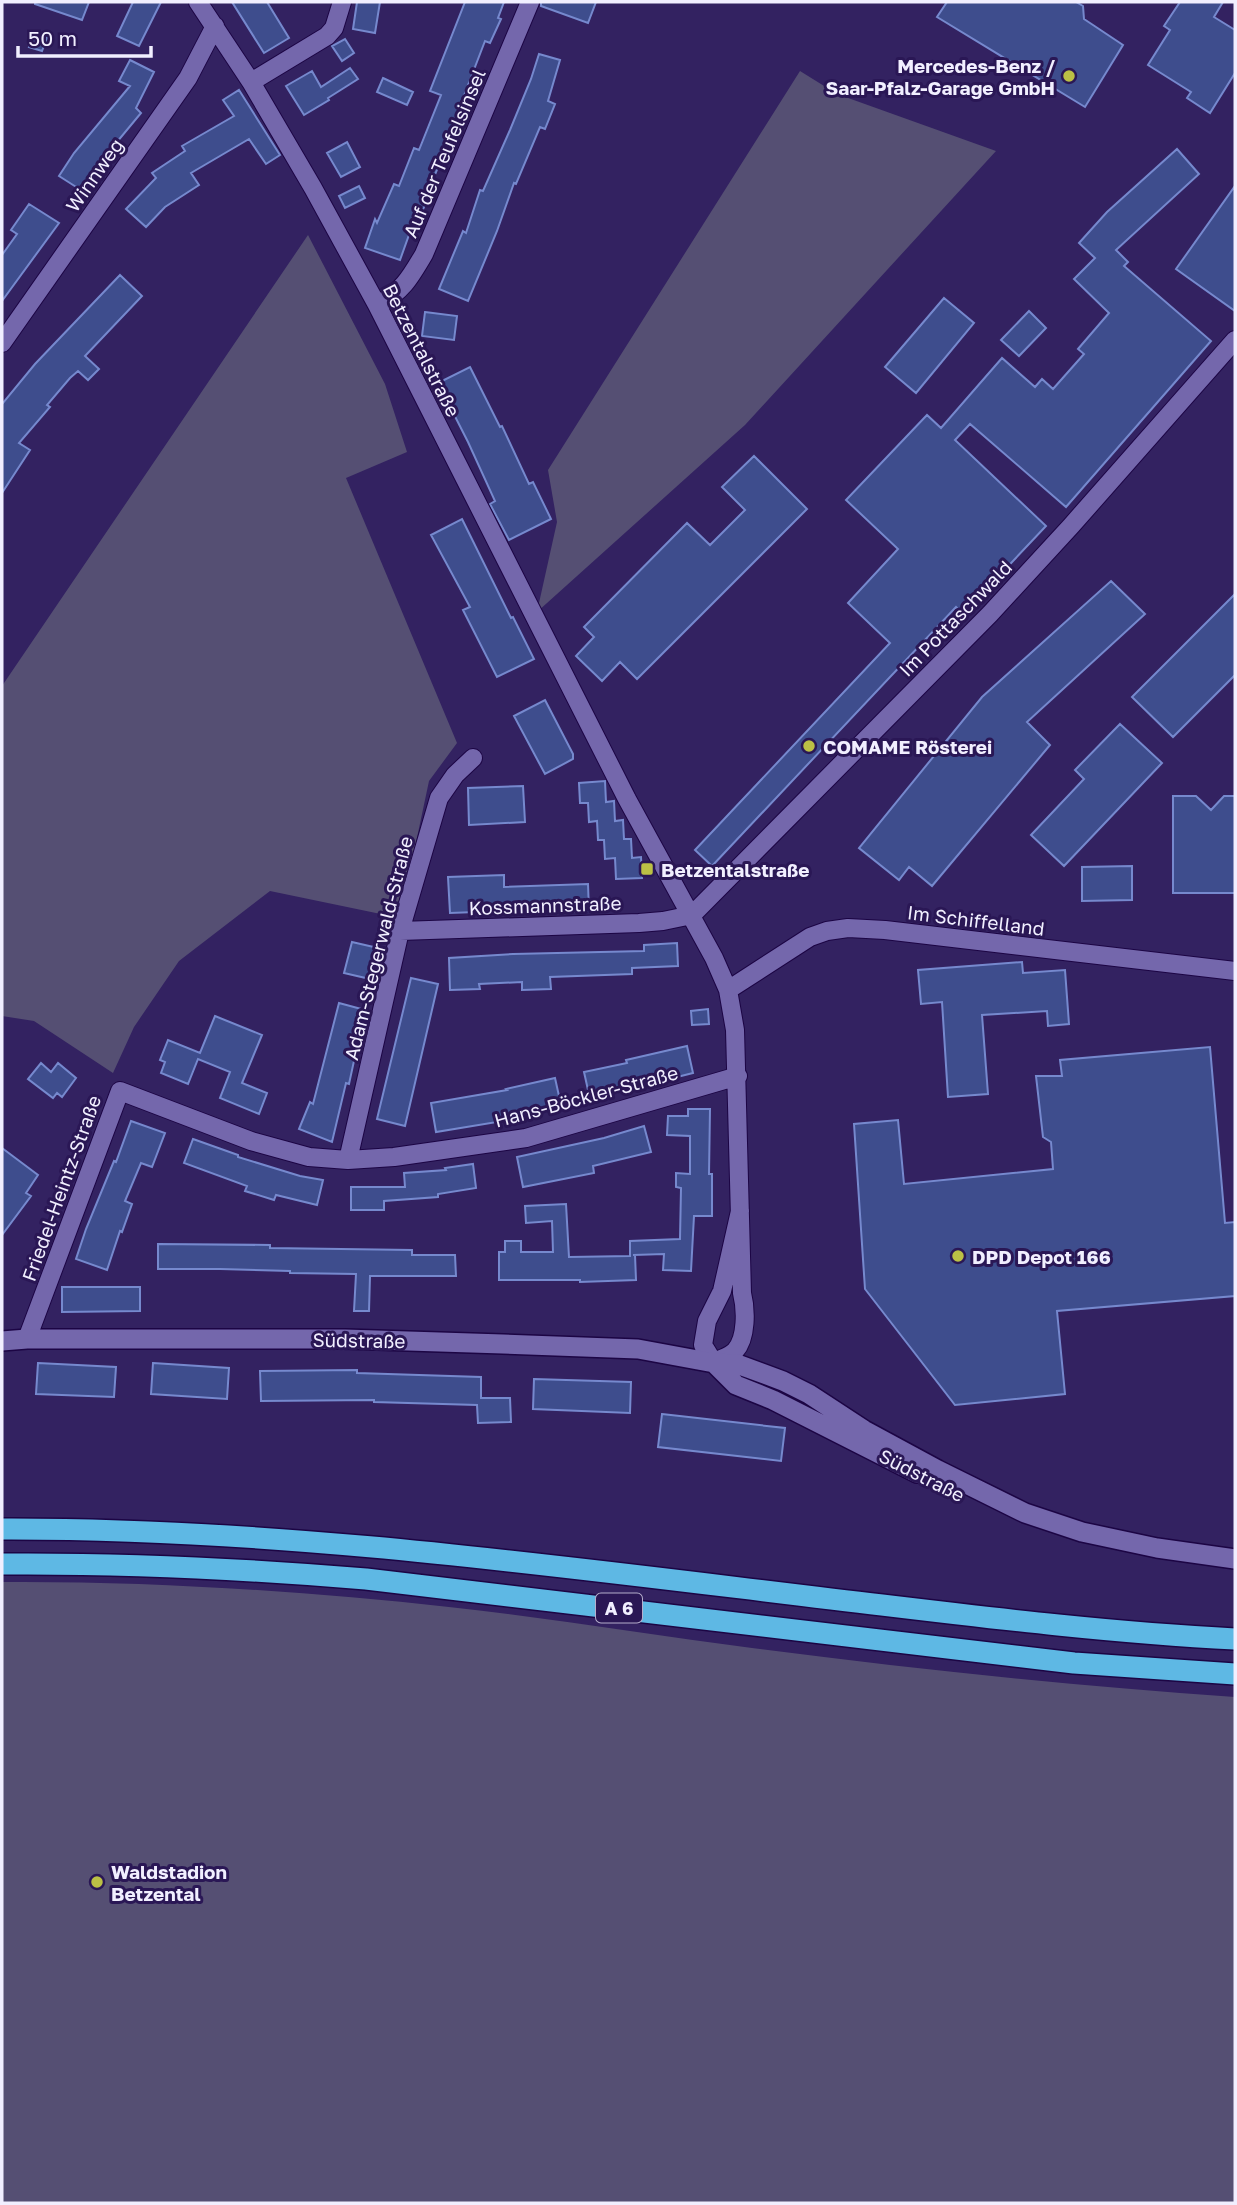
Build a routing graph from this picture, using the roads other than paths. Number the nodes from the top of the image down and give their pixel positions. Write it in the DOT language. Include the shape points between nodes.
graph roads {
  1 [pos="198,2"];
  2 [pos="342,2"];
  3 [pos="530,2"];
  4 [pos="215,26"];
  5 [pos="251,82"];
  6 [pos="377,305"];
  7 [pos="1235,340"];
  8 [pos="2,343"];
  9 [pos="472,758"];
  10 [pos="692,915"];
  11 [pos="400,931"];
  12 [pos="1235,971"];
  13 [pos="728,990"];
  14 [pos="738,1076"];
  15 [pos="120,1091"];
  16 [pos="348,1160"];
  17 [pos="740,1211"];
  18 [pos="27,1339"];
  19 [pos="2,1341"];
  20 [pos="714,1363"];
  21 [pos="2,1529"];
  22 [pos="1235,1559"];
  23 [pos="2,1564"];
  24 [pos="1235,1639"];
  25 [pos="1235,1674"];
  1 -- 4 [label="street, Betzentalstraße"];
  2 -- 5 [label="street" via="327,36"];
  3 -- 6 [label="street, Auf der Teufelsinsel" via="425,254 398,293"];
  4 -- 5 [label="street, Betzentalstraße"];
  4 -- 8 [label="street, Winnweg" via="188,78"];
  5 -- 6 [label="street, Betzentalstraße"];
  6 -- 10 [label="street, Betzentalstraße" via="627,799"];
  7 -- 10 [label="street, Im Pottaschwald" via="990,614"];
  9 -- 11 [label="street, Adam-Stegerwald-Straße" via="439,798"];
  10 -- 11 [label="street, Kossmannstraße" via="639,923"];
  10 -- 13 [label="street, Betzentalstraße"];
  11 -- 16 [label="street, Adam-Stegerwald-Straße"];
  12 -- 13 [label="street, Im Schiffelland" via="848,929 810,937"];
  13 -- 14 [label="street, Betzentalstraße"];
  14 -- 16 [label="street, Hans-Böckler-Straße" via="526,1138"];
  14 -- 17 [label="street, Betzentalstraße"];
  15 -- 16 [label="street, Hans-Böckler-Straße" via="251,1141 309,1157"];
  15 -- 18 [label="street, Friedel-Heintz-Straße"];
  17 -- 20 [label="street" via="722,1291 703,1345"];
  17 -- 20 [label="street" via="746,1308 743,1333 736,1350"];
  18 -- 19 [label="street, Südstraße"];
  18 -- 20 [label="street, Südstraße" via="503,1343 638,1349"];
  20 -- 22 [label="street, Südstraße" via="736,1385 990,1508 1025,1513 1144,1546"];
  21 -- 24 [label="highway, A 6" via="181,1532 303,1541 968,1615"];
  23 -- 25 [label="highway, A 6" via="174,1567 366,1579 1048,1660"];
}
